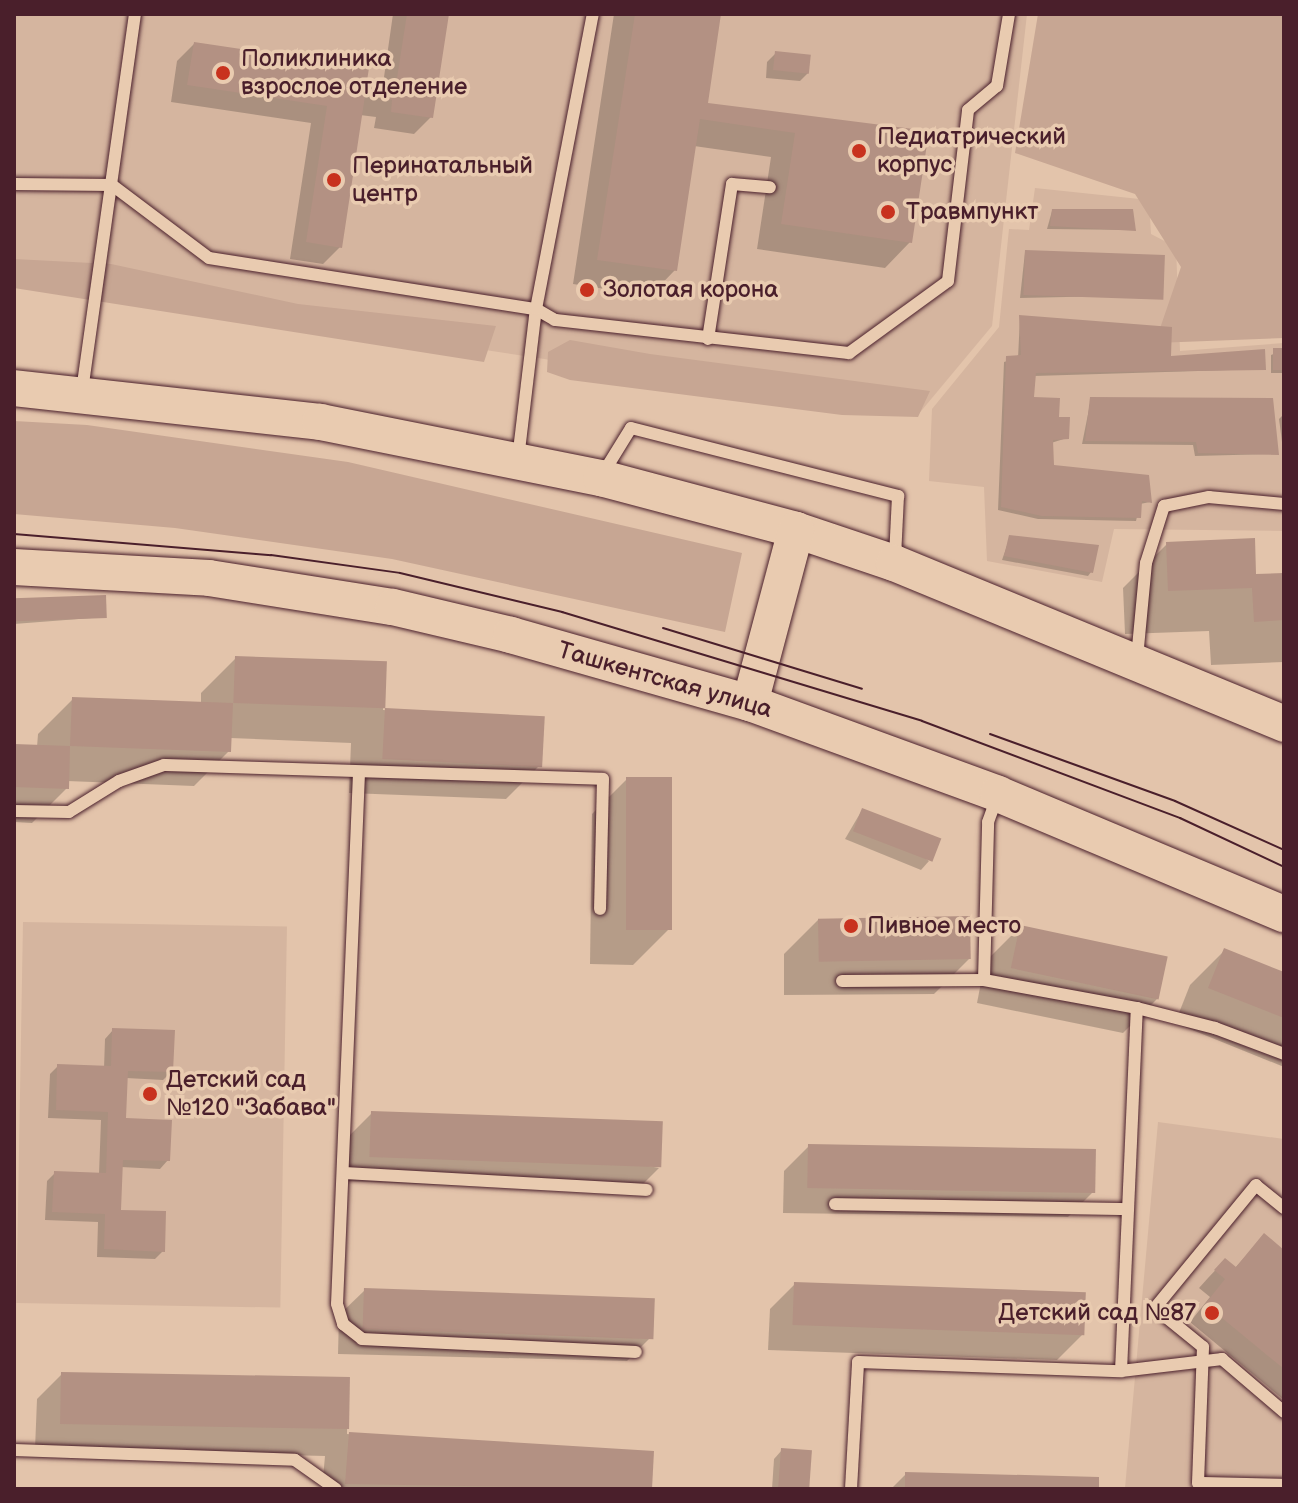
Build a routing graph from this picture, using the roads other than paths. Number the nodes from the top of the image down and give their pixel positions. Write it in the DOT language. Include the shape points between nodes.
graph roads {
  1 [pos="135,14"];
  2 [pos="593,14"];
  3 [pos="1009,14"];
  4 [pos="14,184"];
  5 [pos="112,185"];
  6 [pos="770,187"];
  7 [pos="536,309"];
  8 [pos="708,339"];
  9 [pos="14,388"];
  10 [pos="82,393"];
  11 [pos="518,459"];
  12 [pos="601,478"];
  13 [pos="1284,504"];
  14 [pos="796,530"];
  15 [pos="894,563"];
  16 [pos="14,567"];
  17 [pos="1138,662"];
  18 [pos="750,703"];
  19 [pos="1284,724"];
  20 [pos="359,773"];
  21 [pos="998,794"];
  22 [pos="14,811"];
  23 [pos="600,909"];
  24 [pos="1284,914"];
  25 [pos="984,980"];
  26 [pos="842,981"];
  27 [pos="1137,1008"];
  28 [pos="1284,1054"];
  29 [pos="346,1173"];
  30 [pos="647,1190"];
  31 [pos="835,1204"];
  32 [pos="1284,1208"];
  33 [pos="1128,1209"];
  34 [pos="636,1352"];
  35 [pos="1203,1365"];
  36 [pos="1121,1371"];
  37 [pos="1284,1412"];
  38 [pos="14,1450"];
  39 [pos="1284,1485"];
  40 [pos="336,1489"];
  41 [pos="851,1489"];
  1 -- 5 [label="lane"];
  2 -- 7 [label="lane"];
  3 -- 8 [label="lane" via="997,86 968,110 948,281 849,353"];
  4 -- 5 [label="lane"];
  5 -- 7 [label="lane" via="209,258"];
  5 -- 10 [label="lane"];
  6 -- 8 [label="lane" via="732,184"];
  7 -- 8 [label="lane" via="555,320"];
  7 -- 11 [label="lane"];
  9 -- 10 [label="main road"];
  10 -- 11 [label="main road" via="320,422"];
  11 -- 12 [label="main road"];
  12 -- 14 [label="main road"];
  12 -- 15 [label="lane" via="631,428 898,496"];
  13 -- 17 [label="lane" via="1209,497 1164,506 1146,563"];
  14 -- 15 [label="main road"];
  14 -- 18 [label="main road"];
  15 -- 17 [label="main road"];
  16 -- 18 [label="main road, Ташкентская улица" via="209,578 393,607"];
  17 -- 19 [label="main road"];
  18 -- 21 [label="main road, Ташкентская улица"];
  20 -- 22 [label="lane" via="164,765 119,781 69,812"];
  20 -- 23 [label="lane" via="603,779"];
  20 -- 29 [label="lane"];
  21 -- 24 [label="main road, Ташкентская улица"];
  21 -- 25 [label="lane" via="988,822"];
  25 -- 26 [label="lane"];
  25 -- 27 [label="lane"];
  27 -- 28 [label="lane" via="1215,1028"];
  27 -- 33 [label="lane"];
  29 -- 30 [label="lane"];
  29 -- 34 [label="lane" via="337,1304 343,1324 362,1339"];
  31 -- 33 [label="lane"];
  32 -- 35 [label="lane" via="1256,1185 1155,1308 1203,1347"];
  33 -- 36 [label="lane"];
  35 -- 36 [label="lane"];
  35 -- 37 [label="lane" via="1222,1359"];
  35 -- 39 [label="lane" via="1198,1483"];
  36 -- 41 [label="lane" via="858,1362"];
  38 -- 40 [label="lane" via="295,1460"];
}
